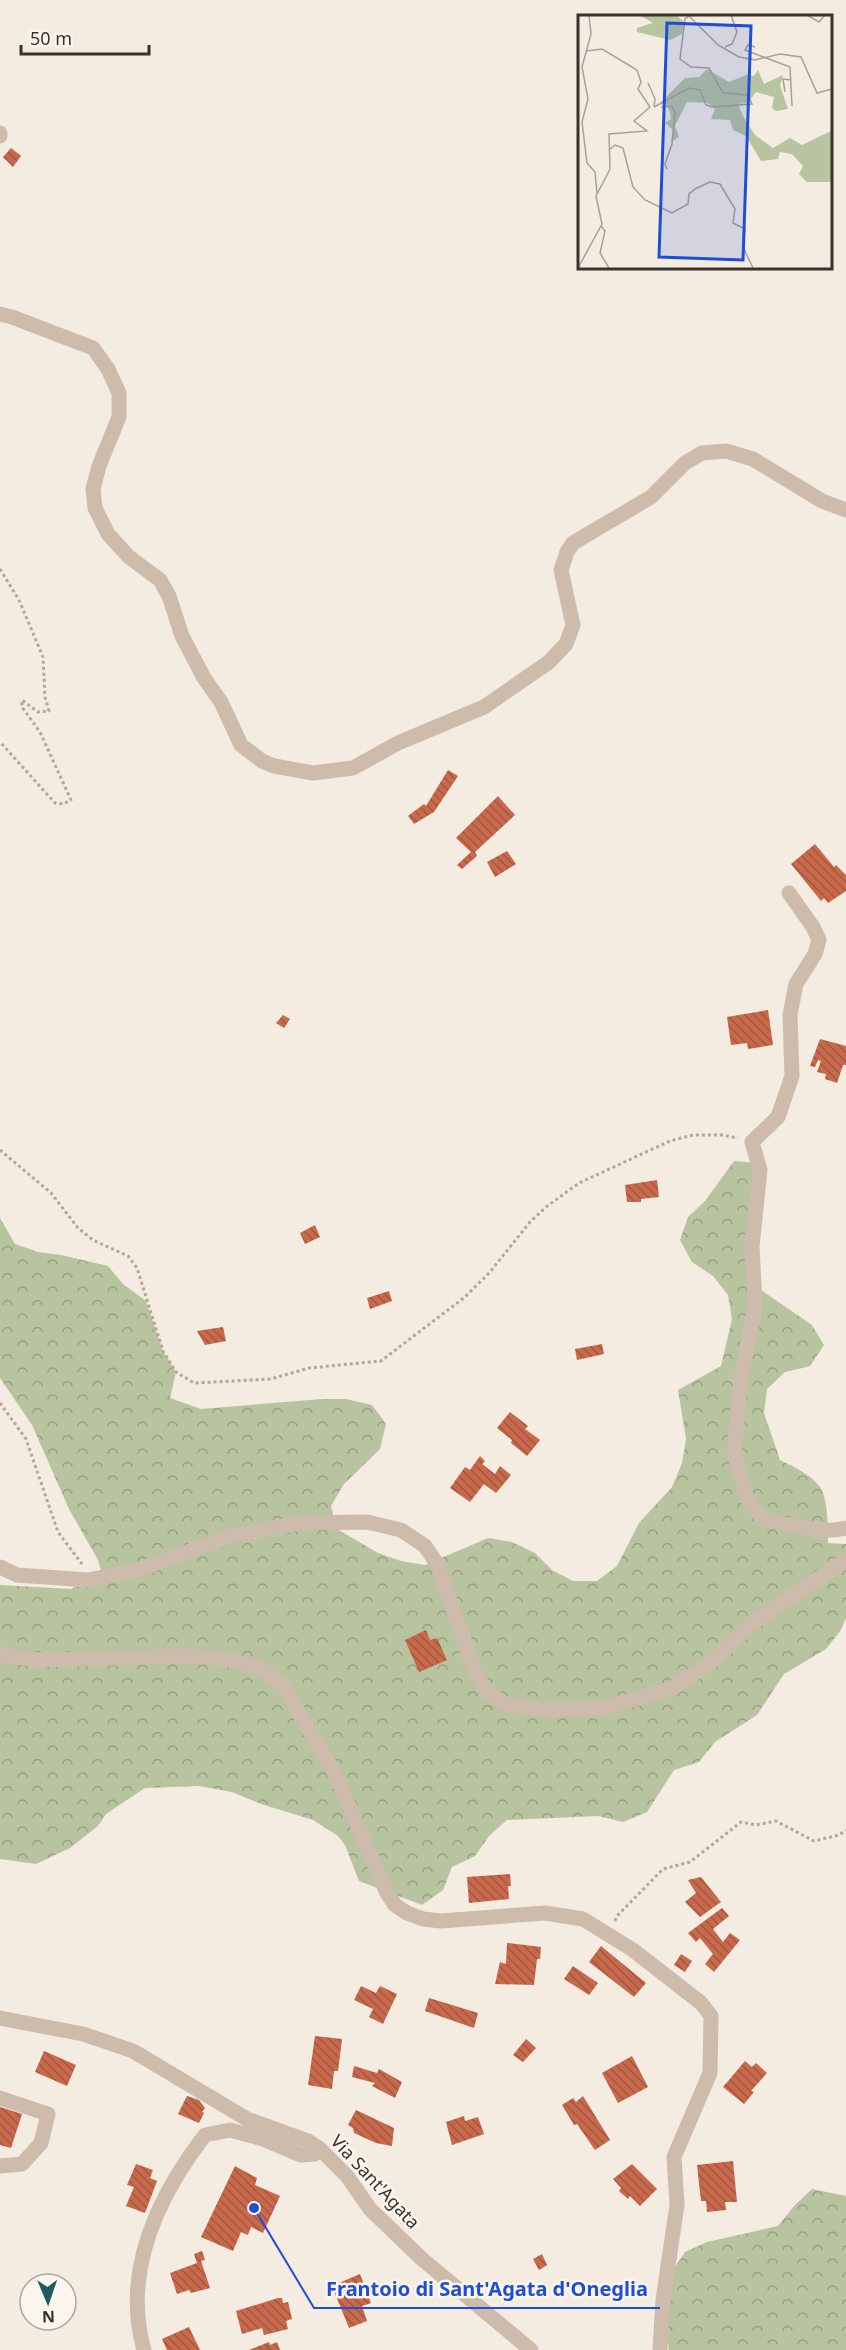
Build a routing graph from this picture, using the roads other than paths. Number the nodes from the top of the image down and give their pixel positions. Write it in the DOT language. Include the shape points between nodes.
graph roads {
  1 [pos="0,314"];
  2 [pos="846,510"];
  3 [pos="789,893"];
  4 [pos="846,1528"];
  5 [pos="846,1560"];
  6 [pos="0,1567"];
  7 [pos="0,1653"];
  8 [pos="0,2018"];
  9 [pos="0,2098"];
  10 [pos="320,2149"];
  11 [pos="0,2166"];
  12 [pos="144,2350"];
  13 [pos="531,2350"];
  14 [pos="660,2350"];
  1 -- 2 [label="street" via="93,348 108,369 119,393 119,417 99,466 93,489 95,508 108,534 129,557 160,580 182,636 241,745 274,766 313,773 352,768 398,743 484,707 549,662 566,645 573,625 561,570 573,543 651,497 685,463 702,453 726,451 753,459 822,501"];
  3 -- 4 [label="street" via="819,940 796,984 790,1015 792,1076 778,1117 752,1142 760,1170 752,1246 754,1306 741,1377 734,1453 747,1498 763,1519 815,1530"];
  5 -- 6 [label="street" via="751,1624 715,1659 673,1688 603,1708 540,1710 502,1703 487,1691 475,1672 437,1564 425,1546 401,1530 367,1522 299,1523 230,1536 138,1570 88,1580 17,1575"];
  7 -- 14 [label="street" via="40,1660 222,1658 261,1668 284,1687 336,1776 395,1905 423,1919 441,1921 544,1913 583,1919 633,1950 701,2003 711,2016 710,2073 674,2157 677,2205"];
  8 -- 10 [label="street, Via Sant'Agata" via="83,2034 134,2051 247,2119"];
  9 -- 11 [label="street" via="48,2114 41,2143 22,2164"];
  10 -- 12 [label="street" via="315,2154 301,2155 230,2130 205,2135 172,2183 143,2253 135,2303"];
  10 -- 13 [label="street, Via Sant'Agata" via="347,2176 370,2210"];
}
